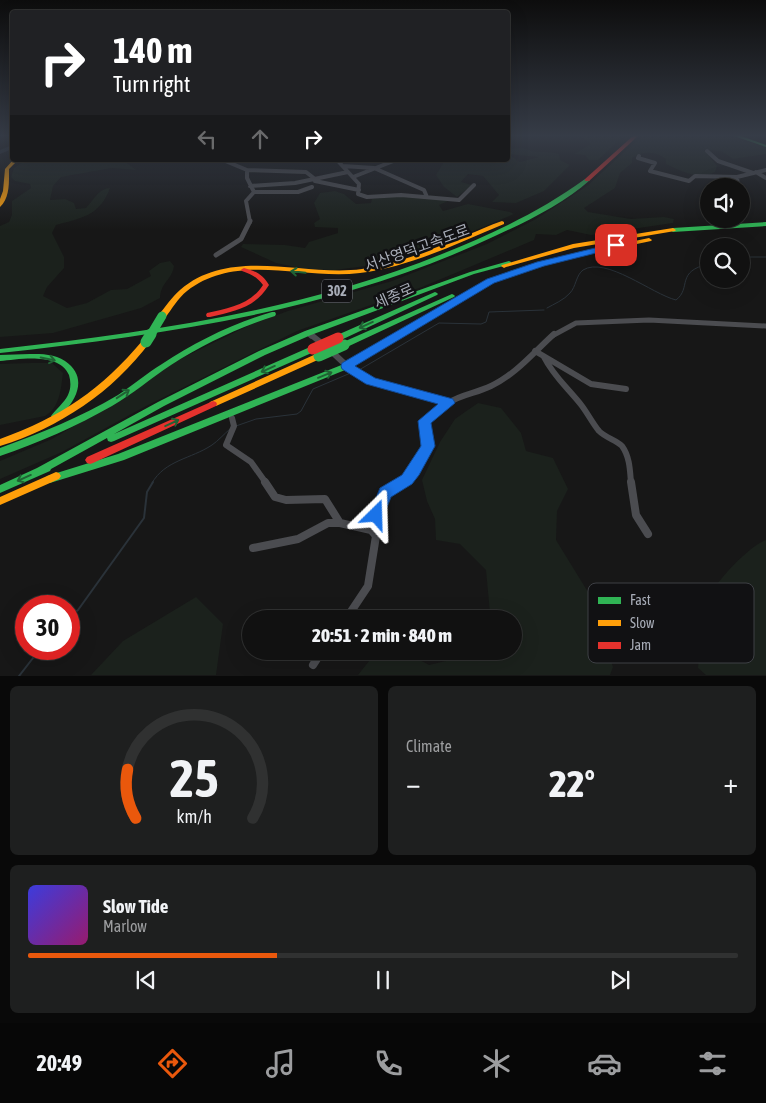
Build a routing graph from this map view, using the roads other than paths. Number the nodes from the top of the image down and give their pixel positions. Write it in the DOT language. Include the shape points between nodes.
graph roads {
  1 [pos="343,166"];
  2 [pos="9,167"];
  3 [pos="238,167"];
  4 [pos="368,167"];
  5 [pos="381,167"];
  6 [pos="594,167"];
  7 [pos="603,167"];
  8 [pos="653,167"];
  9 [pos="735,167"];
  10 [pos="375,169"];
  11 [pos="246,170"];
  12 [pos="766,170"];
  13 [pos="348,172"];
  14 [pos="754,173"];
  15 [pos="662,174"];
  16 [pos="353,177"];
  17 [pos="737,177"];
  18 [pos="656,178"];
  19 [pos="766,178"];
  20 [pos="314,179"];
  21 [pos="474,185"];
  22 [pos="250,186"];
  23 [pos="312,187"];
  24 [pos="359,190"];
  25 [pos="254,192"];
  26 [pos="427,197"];
  27 [pos="0,204"];
  28 [pos="512,220"];
  29 [pos="766,224"];
  30 [pos="766,230"];
  31 [pos="216,255"];
  32 [pos="509,263"];
  33 [pos="384,278"];
  34 [pos="490,281"];
  35 [pos="210,315"];
  36 [pos="165,316"];
  37 [pos="766,326"];
  38 [pos="308,333"];
  39 [pos="341,341"];
  40 [pos="0,346"];
  41 [pos="0,351"];
  42 [pos="535,351"];
  43 [pos="316,353"];
  44 [pos="544,357"];
  45 [pos="0,358"];
  46 [pos="350,368"];
  47 [pos="626,389"];
  48 [pos="448,403"];
  49 [pos="232,418"];
  50 [pos="35,436"];
  51 [pos="0,443"];
  52 [pos="0,452"];
  53 [pos="41,470"];
  54 [pos="50,478"];
  55 [pos="0,489"];
  56 [pos="0,501"];
  57 [pos="340,522"];
  58 [pos="371,530"];
  59 [pos="648,534"];
  60 [pos="253,548"];
  61 [pos="352,610"];
  62 [pos="316,660"];
  63 [pos="313,665"];
  1 -- 13 [label="street"];
  2 -- 27 [label="main road" via="6,191"];
  3 -- 11 [label="street"];
  4 -- 10 [label="street"];
  5 -- 10 [label="street"];
  6 -- 28 [label="main road, 서산영덕고속도로 / 302" via="542,205"];
  7 -- 33 [label="main road, 서산영덕고속도로 / 302" via="548,206 473,244"];
  8 -- 15 [label="street" via="650,171"];
  9 -- 14 [label="street"];
  10 -- 16 [label="street"];
  10 -- 26 [label="street" via="417,186"];
  11 -- 20 [label="street" via="306,172"];
  11 -- 22 [label="street"];
  12 -- 14 [label="street"];
  13 -- 16 [label="street"];
  13 -- 20 [label="street"];
  14 -- 17 [label="street"];
  14 -- 19 [label="street"];
  15 -- 17 [label="street" via="689,181 695,176"];
  15 -- 18 [label="street"];
  16 -- 24 [label="street" via="359,184"];
  20 -- 22 [label="street"];
  20 -- 24 [label="street"];
  21 -- 26 [label="street" via="459,200"];
  22 -- 25 [label="street"];
  23 -- 25 [label="street" via="298,192"];
  24 -- 26 [label="street" via="358,194 367,197"];
  25 -- 31 [label="street" via="246,201 250,226 233,247"];
  28 -- 35 [label="main road, 서산영덕고속도로 / 302" via="466,241 378,273"];
  28 -- 36 [label="main road, one-way" via="420,254 358,271 307,273 248,266 209,273 191,283"];
  29 -- 32 [label="main road, 세종로" via="639,234"];
  30 -- 34 [label="main road, 세종로" via="690,234 602,248"];
  32 -- 38 [label="main road" via="472,273"];
  32 -- 39 [label="main road, 세종로, one-way"];
  33 -- 41 [label="main road, 서산영덕고속도로 / 302" via="214,321"];
  50 -- 33 [label="main road, one-way" via="93,412 183,354 233,328"];
  34 -- 39 [label="main road, 세종로"];
  34 -- 46 [label="main road"];
  35 -- 36 [label="main road" via="259,299 266,285 262,278 245,270 222,272 187,292"];
  35 -- 40 [label="main road, 서산영덕고속도로 / 302" via="80,338"];
  36 -- 50 [label="main road, bridge" via="150,341 121,374"];
  37 -- 42 [label="street" via="649,320 586,321 565,327"];
  38 -- 46 [label="street"];
  38 -- 53 [label="main road" via="161,404"];
  39 -- 43 [label="main road, 세종로, bridge"];
  42 -- 44 [label="street"];
  42 -- 48 [label="street" via="504,379"];
  43 -- 53 [label="main road, 세종로, one-way"];
  54 -- 43 [label="main road, 세종로, one-way"];
  44 -- 47 [label="street" via="591,384"];
  44 -- 59 [label="street" via="554,376 581,405 599,431 621,445 629,460 636,515"];
  45 -- 50 [label="main road, one-way" via="49,358 66,364 74,374 73,396"];
  46 -- 48 [label="street" via="387,387 440,398"];
  54 -- 46 [label="main road, one-way" via="121,457"];
  48 -- 58 [label="street" via="424,421 428,446 407,479 385,493"];
  49 -- 57 [label="street" via="234,428 226,445 251,462 275,497 325,500 332,515"];
  50 -- 51 [label="main road"];
  50 -- 52 [label="main road"];
  53 -- 55 [label="main road, 세종로, one-way"];
  54 -- 56 [label="main road, 세종로"];
  57 -- 58 [label="street"];
  57 -- 60 [label="street" via="328,523 298,539"];
  58 -- 61 [label="street" via="376,536 368,586"];
  62 -- 63 [label="street"];
}
